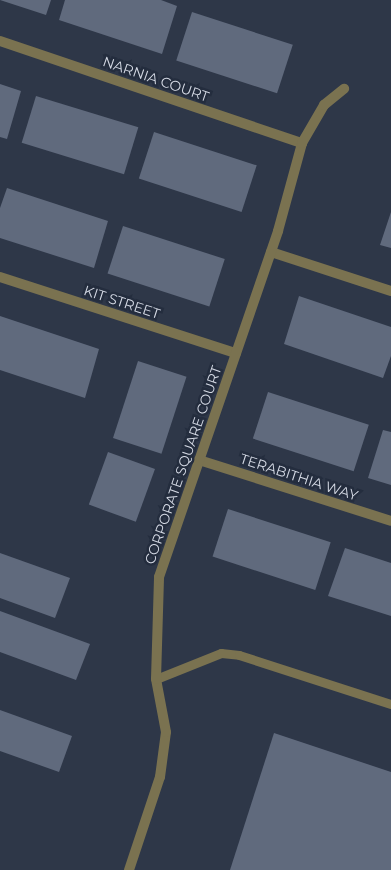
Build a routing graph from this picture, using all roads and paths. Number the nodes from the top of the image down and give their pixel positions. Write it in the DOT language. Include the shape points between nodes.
graph roads {
  1 [pos="0,41"];
  2 [pos="344,89"];
  3 [pos="302,143"];
  4 [pos="270,252"];
  5 [pos="0,277"];
  6 [pos="391,291"];
  7 [pos="236,353"];
  8 [pos="199,460"];
  9 [pos="391,521"];
  10 [pos="156,679"];
  11 [pos="391,704"];
  12 [pos="130,870"];
  1 -- 3 [label="street, NARNIA COURT"];
  2 -- 3 [label="street, CORPORATE SQUARE COURT" via="324,105"];
  3 -- 4 [label="street, CORPORATE SQUARE COURT"];
  4 -- 6 [label="street"];
  4 -- 7 [label="street, CORPORATE SQUARE COURT"];
  5 -- 7 [label="street, KIT STREET"];
  7 -- 8 [label="street, CORPORATE SQUARE COURT"];
  8 -- 9 [label="street, TERABITHIA WAY"];
  8 -- 10 [label="street, CORPORATE SQUARE COURT" via="159,577"];
  10 -- 11 [label="lane" via="221,653 240,655"];
  10 -- 12 [label="street, CORPORATE SQUARE COURT" via="166,732 160,777"];
}
